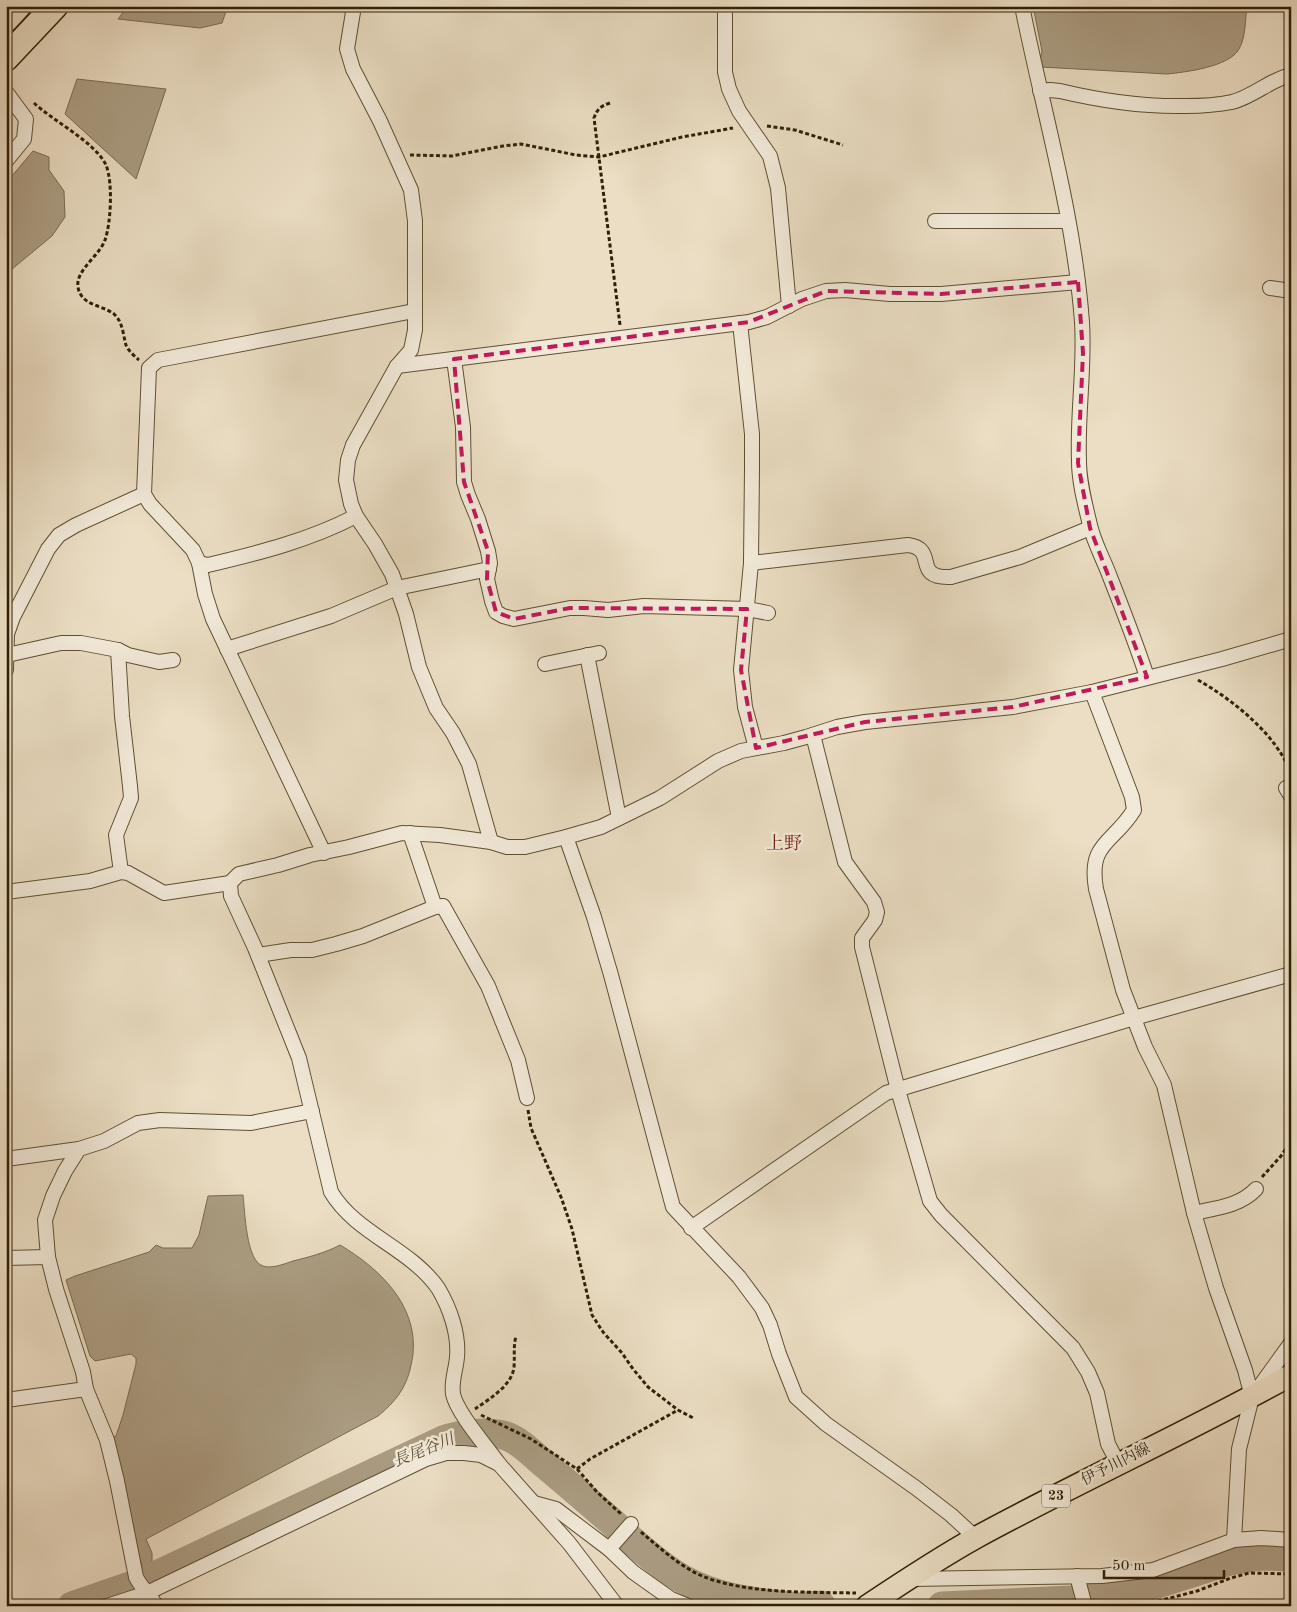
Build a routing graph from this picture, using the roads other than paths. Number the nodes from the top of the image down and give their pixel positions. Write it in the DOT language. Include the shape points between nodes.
graph roads {
  1 [pos="18,6"];
  2 [pos="55,6"];
  3 [pos="354,6"];
  4 [pos="725,6"];
  5 [pos="1022,6"];
  6 [pos="6,19"];
  7 [pos="6,58"];
  8 [pos="1291,75"];
  9 [pos="1040,91"];
  10 [pos="6,92"];
  11 [pos="6,161"];
  12 [pos="935,221"];
  13 [pos="1068,221"];
  14 [pos="1078,282"];
  15 [pos="1270,288"];
  16 [pos="1291,291"];
  17 [pos="789,306"];
  18 [pos="414,311"];
  19 [pos="740,323"];
  20 [pos="454,359"];
  21 [pos="397,366"];
  22 [pos="144,494"];
  23 [pos="356,516"];
  24 [pos="1090,528"];
  25 [pos="199,562"];
  26 [pos="751,563"];
  27 [pos="489,569"];
  28 [pos="397,588"];
  29 [pos="747,609"];
  30 [pos="768,613"];
  31 [pos="1291,639"];
  32 [pos="228,649"];
  33 [pos="118,650"];
  34 [pos="6,655"];
  35 [pos="172,660"];
  36 [pos="545,664"];
  37 [pos="6,670"];
  38 [pos="1147,677"];
  39 [pos="1092,692"];
  40 [pos="813,735"];
  41 [pos="756,748"];
  42 [pos="1291,786"];
  43 [pos="1291,796"];
  44 [pos="619,818"];
  45 [pos="410,834"];
  46 [pos="566,837"];
  47 [pos="492,842"];
  48 [pos="324,853"];
  49 [pos="121,872"];
  50 [pos="230,882"];
  51 [pos="6,892"];
  52 [pos="435,907"];
  53 [pos="258,955"];
  54 [pos="1291,974"];
  55 [pos="1134,1018"];
  56 [pos="898,1090"];
  57 [pos="527,1098"];
  58 [pos="312,1111"];
  59 [pos="80,1149"];
  60 [pos="6,1159"];
  61 [pos="1256,1188"];
  62 [pos="1194,1213"];
  63 [pos="691,1228"];
  64 [pos="48,1257"];
  65 [pos="6,1258"];
  66 [pos="1291,1343"];
  67 [pos="1291,1375"];
  68 [pos="86,1389"];
  69 [pos="1252,1397"];
  70 [pos="6,1400"];
  71 [pos="1118,1463"];
  72 [pos="499,1464"];
  73 [pos="534,1503"];
  74 [pos="631,1524"];
  75 [pos="976,1538"];
  76 [pos="1234,1540"];
  77 [pos="1291,1540"];
  78 [pos="609,1549"];
  79 [pos="906,1579"];
  80 [pos="1078,1582"];
  81 [pos="147,1593"];
  82 [pos="876,1600"];
  83 [pos="107,1606"];
  84 [pos="156,1606"];
  85 [pos="617,1606"];
  86 [pos="688,1606"];
  87 [pos="1085,1606"];
  1 -- 6 [label="highway"];
  2 -- 7 [label="highway"];
  3 -- 18 [label="street" via="347,49 353,69 411,190 414,206"];
  4 -- 17 [label="street" via="725,72 734,100 770,156 776,179"];
  5 -- 9 [label="street"];
  8 -- 9 [label="street" via="1275,80 1252,95 1205,106 1123,104 1050,90"];
  9 -- 13 [label="street"];
  10 -- 11 [label="street" via="26,118 24,139"];
  12 -- 13 [label="street"];
  13 -- 14 [label="street"];
  14 -- 17 [label="street" via="941,294 826,291"];
  14 -- 24 [label="street" via="1083,353 1078,463"];
  15 -- 16 [label="street"];
  17 -- 19 [label="street" via="767,317"];
  18 -- 21 [label="street" via="411,350"];
  18 -- 22 [label="street" via="158,360 149,368"];
  19 -- 20 [label="street"];
  19 -- 26 [label="street" via="752,434"];
  20 -- 21 [label="street"];
  20 -- 27 [label="street" via="464,482 488,550"];
  21 -- 23 [label="street" via="348,460 346,480"];
  22 -- 25 [label="street" via="193,550"];
  22 -- 34 [label="street" via="59,535 48,549 13,617 7,634"];
  23 -- 25 [label="street" via="281,546 208,565"];
  23 -- 28 [label="street" via="376,544"];
  24 -- 26 [label="street" via="1020,557 951,577 932,574 921,550 908,545"];
  24 -- 38 [label="street"];
  25 -- 32 [label="street" via="213,619"];
  26 -- 29 [label="street"];
  27 -- 28 [label="street"];
  27 -- 29 [label="street" via="488,579 496,612 514,619 570,608"];
  28 -- 32 [label="street" via="331,616"];
  28 -- 47 [label="street" via="419,667 436,708 469,764"];
  29 -- 30 [label="street"];
  29 -- 41 [label="street" via="741,670 745,707"];
  31 -- 38 [label="street"];
  32 -- 48 [label="street"];
  33 -- 34 [label="street" via="81,642"];
  33 -- 35 [label="street" via="160,662"];
  33 -- 49 [label="street" via="130,786 130,798 116,835"];
  34 -- 37 [label="street"];
  36 -- 44 [label="street" via="593,654"];
  38 -- 39 [label="street"];
  39 -- 40 [label="street" via="1013,707 865,722"];
  39 -- 55 [label="street" via="1134,810 1100,849 1094,874 1123,990"];
  40 -- 41 [label="street"];
  40 -- 56 [label="street" via="845,862 874,902 877,912 862,938 862,947"];
  41 -- 44 [label="street" via="718,761 660,798"];
  42 -- 43 [label="street" via="1286,788"];
  44 -- 46 [label="street"];
  45 -- 47 [label="street"];
  45 -- 48 [label="street" via="393,835"];
  45 -- 52 [label="street"];
  46 -- 47 [label="street" via="524,847 507,847"];
  46 -- 63 [label="street" via="609,967 669,1195 673,1207"];
  48 -- 50 [label="street" via="239,874"];
  49 -- 50 [label="street" via="164,893"];
  49 -- 51 [label="street" via="90,881"];
  50 -- 53 [label="street" via="231,896"];
  52 -- 53 [label="street" via="336,944 312,950"];
  52 -- 57 [label="street" via="443,906 488,986 518,1060"];
  53 -- 58 [label="street" via="299,1058"];
  54 -- 55 [label="street"];
  55 -- 56 [label="street"];
  55 -- 62 [label="street" via="1164,1084"];
  56 -- 63 [label="street" via="886,1093"];
  56 -- 71 [label="street" via="930,1202 1074,1348 1097,1393 1108,1444"];
  58 -- 59 [label="street" via="251,1123 160,1120 138,1123 104,1141"];
  58 -- 72 [label="street" via="331,1192 338,1204 428,1276 446,1303 457,1338 453,1382 458,1409"];
  59 -- 60 [label="street"];
  59 -- 64 [label="street" via="65,1171 45,1220"];
  61 -- 62 [label="street" via="1249,1196 1230,1205"];
  62 -- 69 [label="street"];
  63 -- 75 [label="street" via="739,1277 762,1308 796,1397 826,1424 951,1515"];
  64 -- 65 [label="street"];
  64 -- 68 [label="street" via="84,1372"];
  66 -- 69 [label="street"];
  67 -- 69 [label="main road, 伊予川内線 / 23"];
  68 -- 70 [label="street"];
  68 -- 81 [label="street" via="107,1440 136,1576"];
  69 -- 71 [label="main road, 伊予川内線 / 23"];
  69 -- 76 [label="street" via="1239,1449"];
  71 -- 75 [label="main road, 伊予川内線 / 23"];
  72 -- 73 [label="street"];
  72 -- 81 [label="street" via="481,1455 464,1453 446,1453 426,1459"];
  73 -- 78 [label="street" via="556,1509"];
  73 -- 85 [label="street"];
  74 -- 78 [label="street"];
  75 -- 79 [label="main road, 伊予川内線 / 23"];
  76 -- 77 [label="street"];
  76 -- 80 [label="street" via="1153,1570"];
  78 -- 86 [label="street" via="633,1572 671,1599"];
  79 -- 80 [label="street"];
  79 -- 82 [label="main road, 伊予川内線 / 23"];
  80 -- 87 [label="street"];
  81 -- 83 [label="street"];
  81 -- 84 [label="street"];
}
